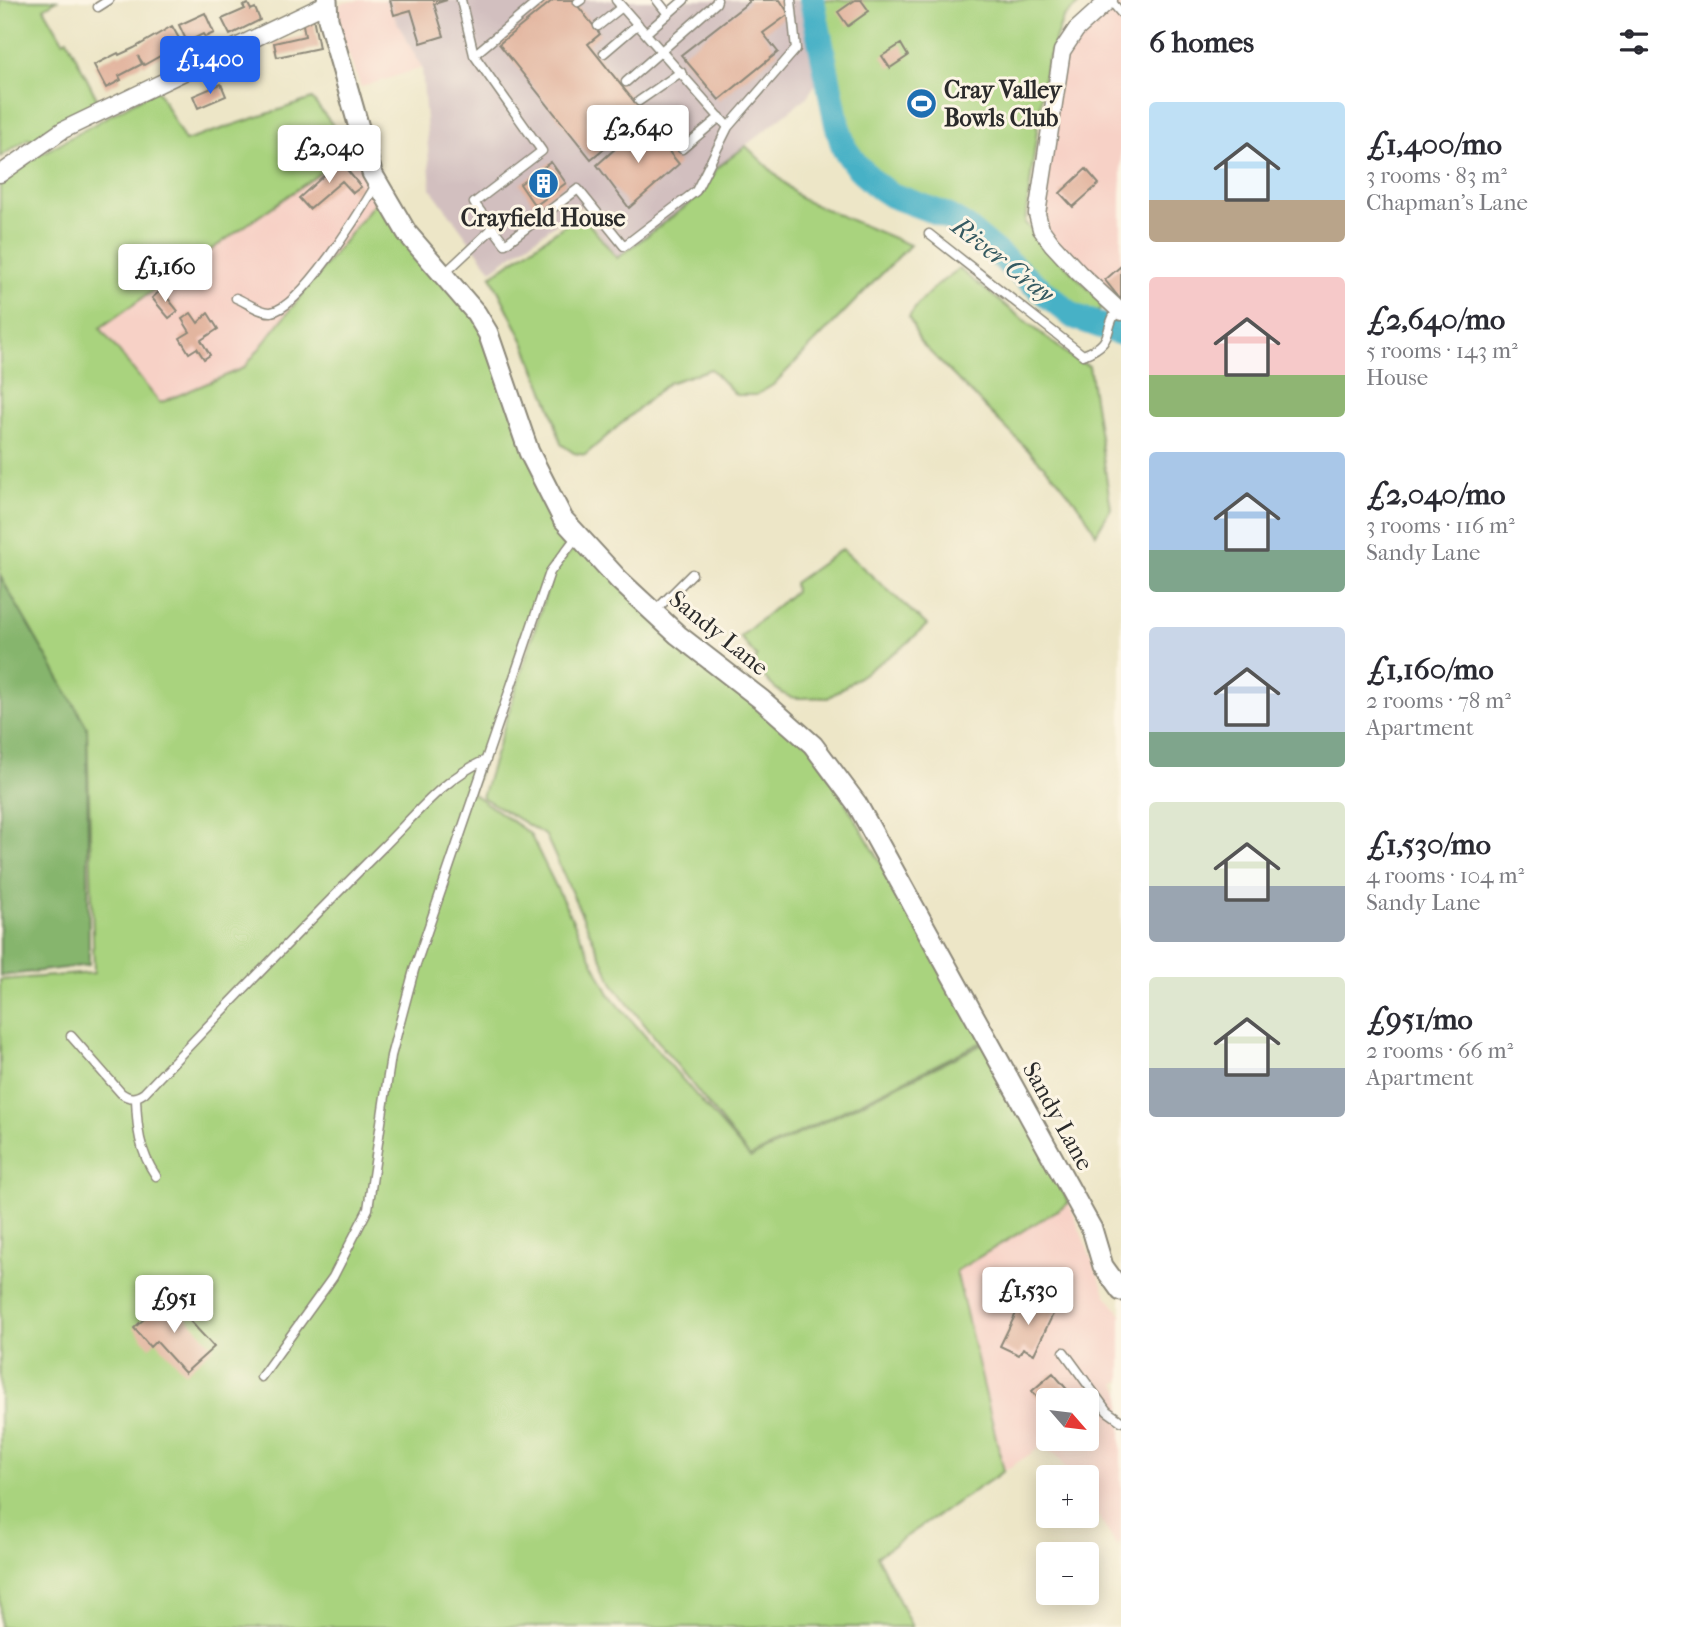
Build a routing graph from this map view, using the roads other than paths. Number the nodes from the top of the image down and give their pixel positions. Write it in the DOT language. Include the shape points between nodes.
graph roads {
  1 [pos="109,0"];
  2 [pos="461,0"];
  3 [pos="540,0"];
  4 [pos="657,0"];
  5 [pos="684,0"];
  6 [pos="717,0"];
  7 [pos="791,0"];
  8 [pos="1109,0"];
  9 [pos="327,2"];
  10 [pos="619,3"];
  11 [pos="98,7"];
  12 [pos="1121,13"];
  13 [pos="668,14"];
  14 [pos="638,24"];
  15 [pos="598,26"];
  16 [pos="646,33"];
  17 [pos="662,51"];
  18 [pos="604,53"];
  19 [pos="474,55"];
  20 [pos="681,72"];
  21 [pos="626,82"];
  22 [pos="639,101"];
  23 [pos="720,117"];
  24 [pos="728,127"];
  25 [pos="682,149"];
  26 [pos="0,174"];
  27 [pos="377,182"];
  28 [pos="493,228"];
  29 [pos="929,234"];
  30 [pos="444,275"];
  31 [pos="236,298"];
  32 [pos="1117,312"];
  33 [pos="578,536"];
  34 [pos="692,574"];
  35 [pos="654,612"];
  36 [pos="486,760"];
  37 [pos="71,1036"];
  38 [pos="136,1098"];
  39 [pos="156,1176"];
  40 [pos="1121,1291"];
  41 [pos="1064,1352"];
  42 [pos="261,1377"];
  43 [pos="1121,1421"];
  1 -- 11 [label="lane"];
  2 -- 19 [label="lane"];
  3 -- 19 [label="lane"];
  4 -- 13 [label="lane"];
  5 -- 13 [label="lane"];
  6 -- 17 [label="lane"];
  7 -- 24 [label="lane" via="796,49"];
  8 -- 12 [label="lane"];
  8 -- 32 [label="street" via="1076,30 1062,51 1037,214 1052,244"];
  9 -- 26 [label="street" via="64,130"];
  9 -- 27 [label="street, Sandy Lane" via="331,31"];
  10 -- 14 [label="lane"];
  10 -- 15 [label="lane"];
  13 -- 16 [label="lane"];
  14 -- 16 [label="lane"];
  14 -- 18 [label="lane"];
  16 -- 17 [label="lane"];
  17 -- 20 [label="lane"];
  17 -- 21 [label="lane"];
  19 -- 28 [label="lane" via="542,151 474,203"];
  20 -- 22 [label="lane"];
  20 -- 23 [label="lane"];
  23 -- 24 [label="lane"];
  23 -- 25 [label="lane"];
  24 -- 28 [label="lane" via="696,191 624,246 578,189 505,244"];
  27 -- 30 [label="street, Sandy Lane" via="407,233"];
  27 -- 31 [label="lane" via="331,253 279,310 267,313"];
  28 -- 30 [label="lane"];
  29 -- 32 [label="lane" via="1083,355 1109,335"];
  30 -- 33 [label="street, Sandy Lane" via="488,333 528,452 563,519"];
  33 -- 35 [label="street, Sandy Lane"];
  33 -- 36 [label="lane" via="550,572"];
  34 -- 35 [label="lane"];
  35 -- 40 [label="street, Sandy Lane" via="813,745 857,804 1092,1229 1103,1266"];
  36 -- 38 [label="lane" via="445,786"];
  36 -- 42 [label="lane" via="414,970 395,1043 368,1209 333,1278"];
  37 -- 38 [label="lane" via="121,1093"];
  38 -- 39 [label="lane" via="137,1135"];
  41 -- 43 [label="lane" via="1107,1411"];
}
